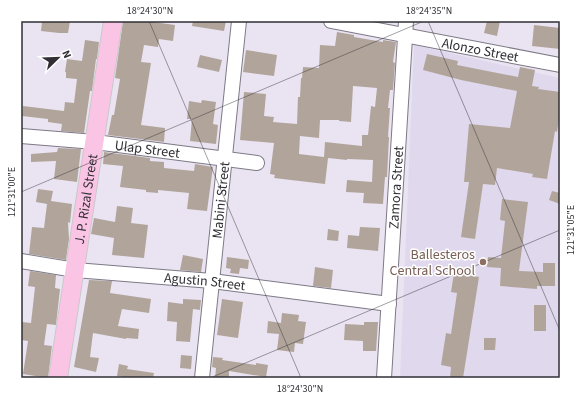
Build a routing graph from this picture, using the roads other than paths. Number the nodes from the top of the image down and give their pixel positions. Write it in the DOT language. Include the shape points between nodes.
graph roads {
  1 [pos="113,21"];
  2 [pos="238,21"];
  3 [pos="331,21"];
  4 [pos="406,21"];
  5 [pos="405,35"];
  6 [pos="560,64"];
  7 [pos="21,136"];
  8 [pos="95,142"];
  9 [pos="225,160"];
  10 [pos="257,163"];
  11 [pos="21,261"];
  12 [pos="75,270"];
  13 [pos="212,281"];
  14 [pos="389,304"];
  15 [pos="58,378"];
  16 [pos="202,378"];
  17 [pos="384,378"];
  1 -- 8 [label="main road, J. P. Rizal Street"];
  2 -- 9 [label="street, Mabini Street"];
  3 -- 5 [label="street, Alonzo Street"];
  4 -- 5 [label="street, Zamora Street"];
  5 -- 6 [label="street, Alonzo Street"];
  5 -- 14 [label="street, Zamora Street"];
  7 -- 8 [label="street, Ulap Street"];
  8 -- 9 [label="street, Ulap Street"];
  8 -- 12 [label="main road, J. P. Rizal Street"];
  9 -- 10 [label="street, Ulap Street"];
  9 -- 13 [label="street, Mabini Street"];
  11 -- 12 [label="street, Agustin Street"];
  12 -- 13 [label="street, Agustin Street"];
  12 -- 15 [label="main road, J. P. Rizal Street"];
  13 -- 14 [label="street, Agustin Street"];
  13 -- 16 [label="street, Mabini Street"];
  14 -- 17 [label="street, Zamora Street"];
}
